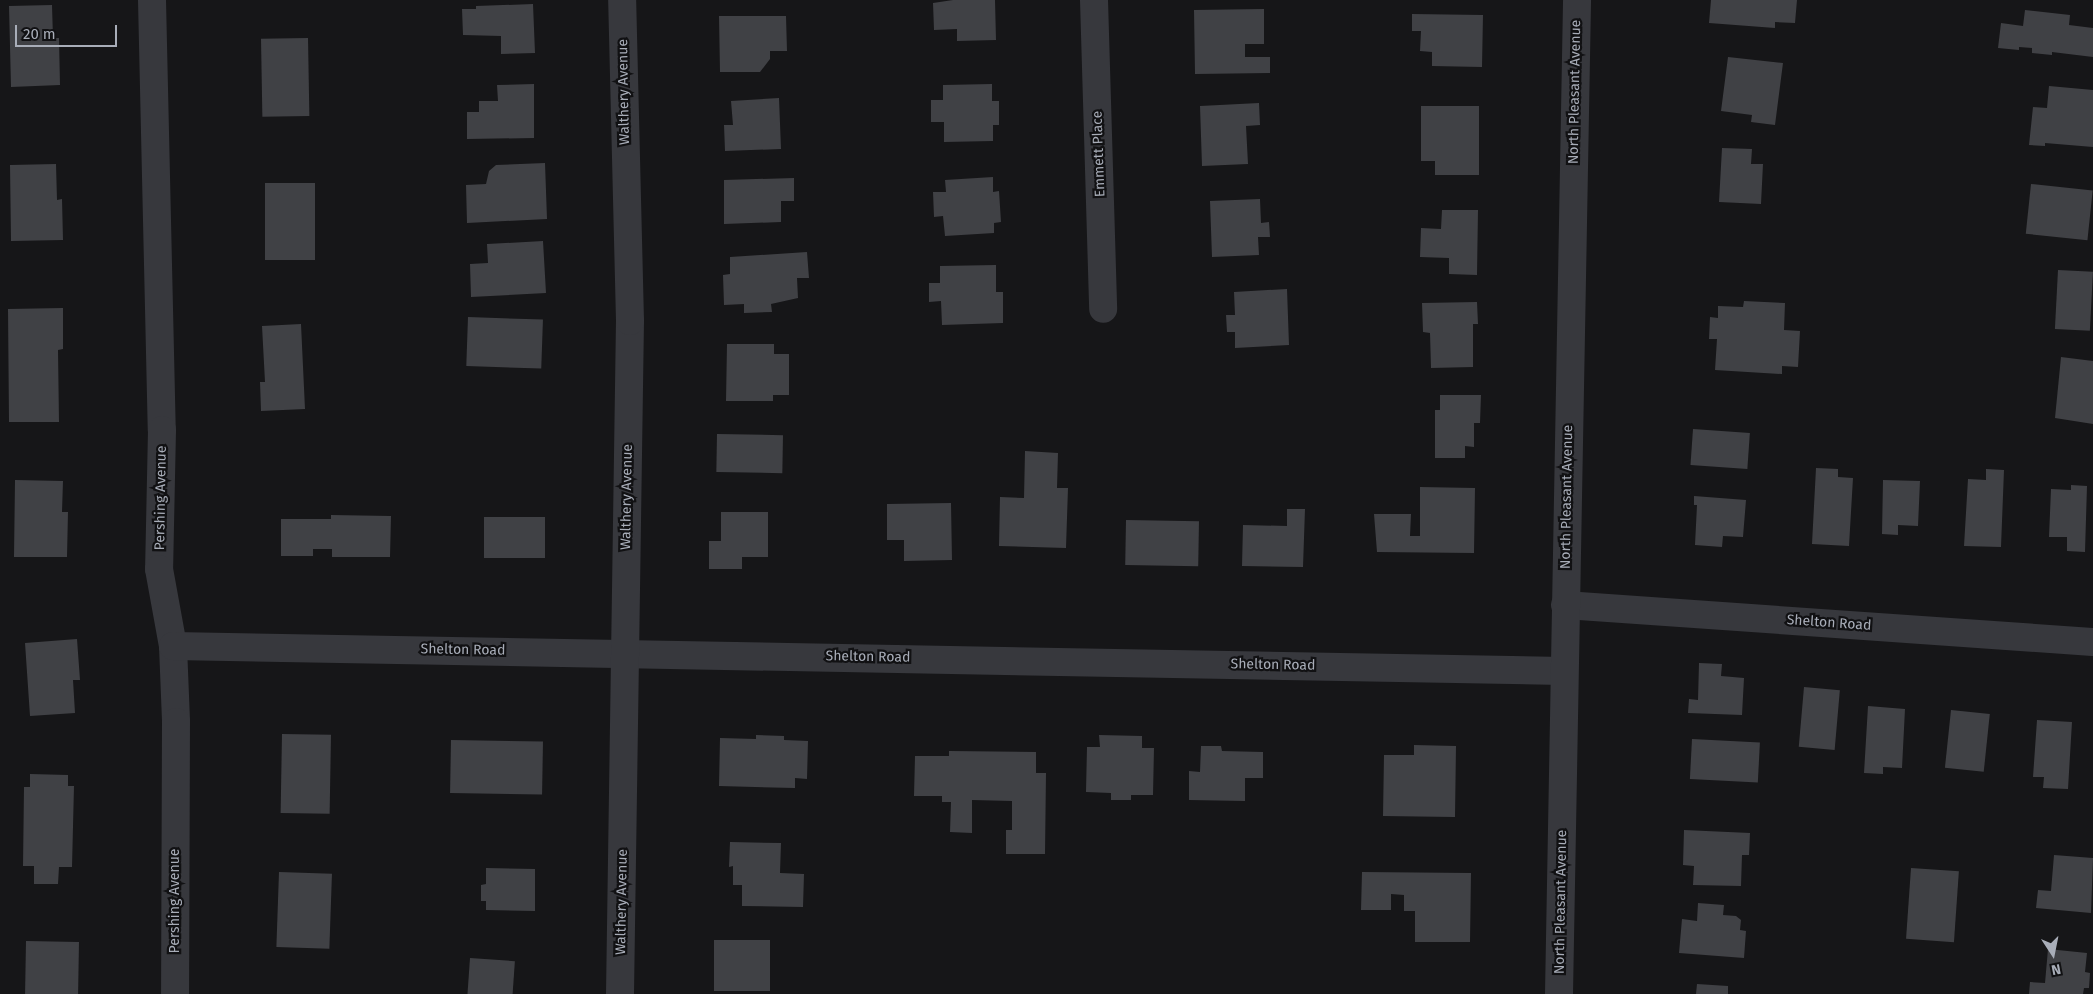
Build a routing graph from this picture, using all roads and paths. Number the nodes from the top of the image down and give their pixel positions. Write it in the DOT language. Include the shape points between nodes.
graph roads {
  1 [pos="152,0"];
  2 [pos="622,0"];
  3 [pos="1094,0"];
  4 [pos="1577,0"];
  5 [pos="1103,309"];
  6 [pos="1565,605"];
  7 [pos="2093,642"];
  8 [pos="173,646"];
  9 [pos="625,652"];
  10 [pos="1564,671"];
  11 [pos="175,994"];
  12 [pos="620,994"];
  13 [pos="1559,994"];
  1 -- 8 [label="street, Pershing Avenue" via="162,430 160,569"];
  2 -- 9 [label="street, Walthery Avenue" via="630,321"];
  3 -- 5 [label="street, Emmett Place"];
  4 -- 6 [label="street, North Pleasant Avenue"];
  6 -- 7 [label="street, Shelton Road"];
  6 -- 10 [label="street, North Pleasant Avenue"];
  8 -- 9 [label="street, Shelton Road"];
  8 -- 11 [label="street, Pershing Avenue" via="176,722"];
  9 -- 10 [label="street, Shelton Road"];
  9 -- 12 [label="street, Walthery Avenue"];
  10 -- 13 [label="street, North Pleasant Avenue"];
}
